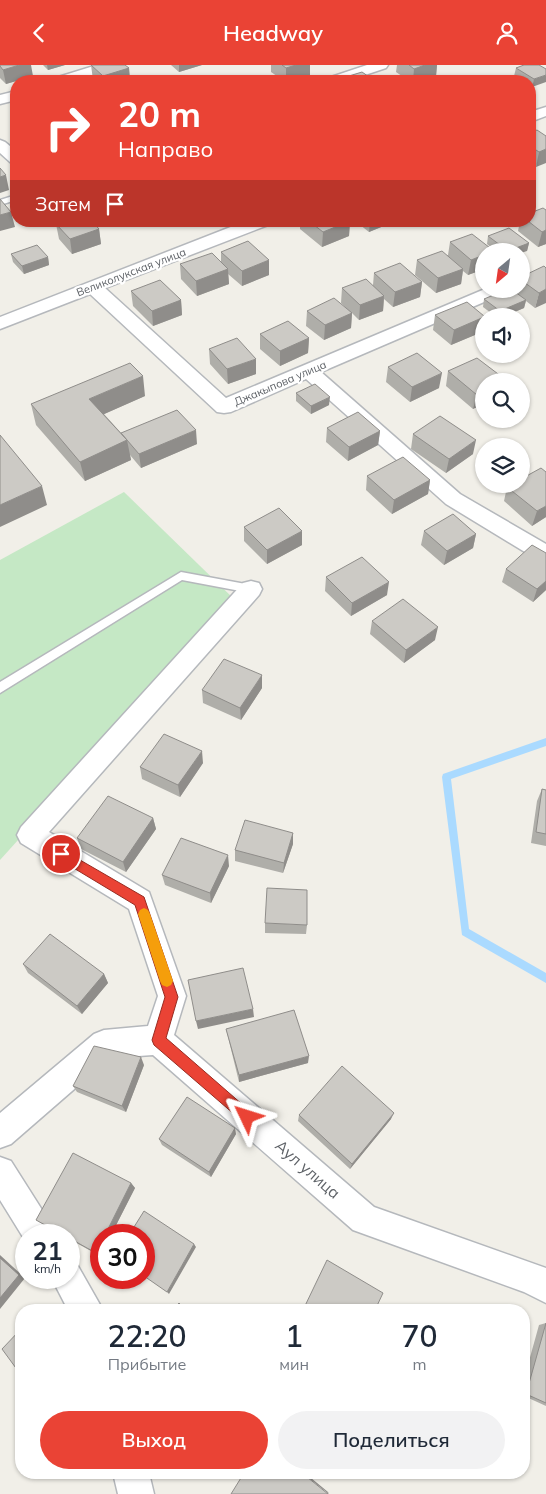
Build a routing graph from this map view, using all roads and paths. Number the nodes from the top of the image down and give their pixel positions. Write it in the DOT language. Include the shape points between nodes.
graph roads {
  1 [pos="112,65"];
  2 [pos="382,65"];
  3 [pos="80,75"];
  4 [pos="351,75"];
  5 [pos="0,145"];
  6 [pos="10,154"];
  7 [pos="247,227"];
  8 [pos="93,287"];
  9 [pos="478,298"];
  10 [pos="0,323"];
  11 [pos="308,371"];
  12 [pos="546,554"];
  13 [pos="251,589"];
  14 [pos="0,688"];
  15 [pos="158,1040"];
  16 [pos="0,1133"];
  17 [pos="0,1172"];
  18 [pos="33,1224"];
  19 [pos="546,1287"];
  20 [pos="74,1289"];
  21 [pos="83,1304"];
  22 [pos="132,1479"];
  23 [pos="136,1494"];
  1 -- 3 [label="street"];
  2 -- 4 [label="street"];
  5 -- 6 [label="street"];
  7 -- 8 [label="street, Великолукская улица"];
  8 -- 10 [label="street, Великолукская улица"];
  8 -- 11 [label="street, Джакыпова улица" via="224,407"];
  9 -- 11 [label="street, Джакыпова улица"];
  11 -- 12 [label="street" via="453,499"];
  13 -- 14 [label="lane" via="181,576"];
  13 -- 15 [label="street" via="30,835 140,901 172,997"];
  15 -- 16 [label="street" via="104,1044"];
  15 -- 19 [label="street, Аул улица" via="364,1219 533,1279"];
  17 -- 18 [label="street"];
  20 -- 21 [label="street"];
  22 -- 23 [label="street"];
}
